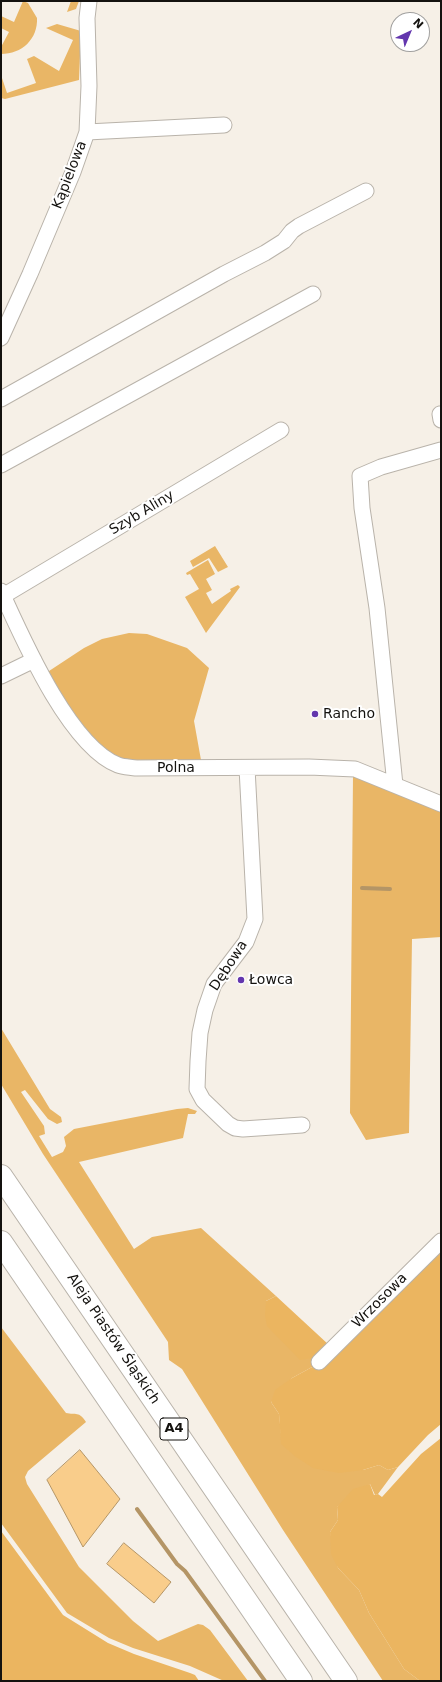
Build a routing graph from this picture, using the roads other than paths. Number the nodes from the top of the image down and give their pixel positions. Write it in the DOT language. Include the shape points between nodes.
graph roads {
  1 [pos="88,1"];
  2 [pos="224,125"];
  3 [pos="86,132"];
  4 [pos="366,191"];
  5 [pos="313,294"];
  6 [pos="1,338"];
  7 [pos="1,399"];
  8 [pos="281,430"];
  9 [pos="441,450"];
  10 [pos="1,465"];
  11 [pos="2,593"];
  12 [pos="34,660"];
  13 [pos="1,676"];
  14 [pos="247,768"];
  15 [pos="395,785"];
  16 [pos="441,804"];
  17 [pos="302,1125"];
  18 [pos="1,1176"];
  19 [pos="441,1241"];
  20 [pos="1,1242"];
  21 [pos="319,1362"];
  22 [pos="300,1681"];
  23 [pos="346,1681"];
  1 -- 3 [label="street, Kąpielowa" via="89,86"];
  2 -- 3 [label="street"];
  3 -- 6 [label="street, Kąpielowa" via="70,178"];
  4 -- 7 [label="street" via="299,226 284,241 265,253"];
  5 -- 10 [label="street"];
  8 -- 11 [label="street, Szyb Aliny"];
  9 -- 15 [label="street" via="360,476 362,508 377,608"];
  11 -- 12 [label="street, Polna"];
  12 -- 13 [label="street"];
  12 -- 14 [label="street, Polna" via="67,718 87,743 118,765 136,768"];
  14 -- 15 [label="street, Polna" via="355,769"];
  14 -- 17 [label="street, Dębowa" via="255,919 246,942 214,984 205,1010 200,1033 197,1089 203,1100 235,1128"];
  15 -- 16 [label="street, Polna"];
  18 -- 23 [label="highway, Aleja Piastów Śląskich / A4"];
  19 -- 21 [label="street, Wrzosowa"];
  20 -- 22 [label="highway, A4"];
}
